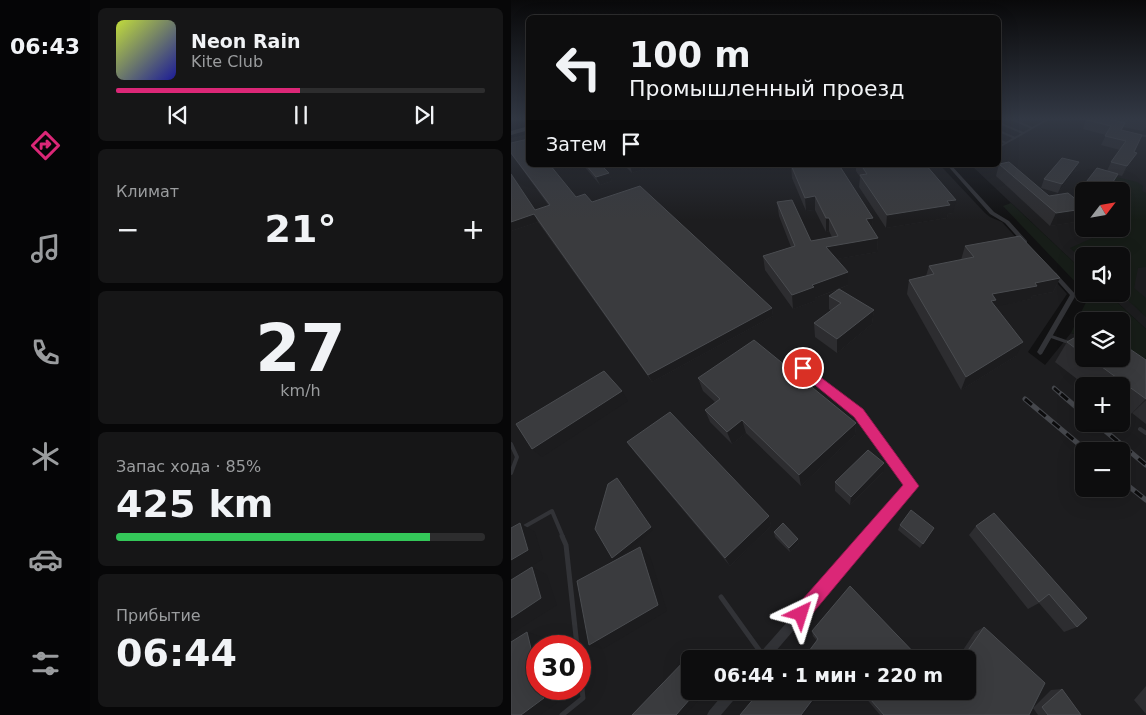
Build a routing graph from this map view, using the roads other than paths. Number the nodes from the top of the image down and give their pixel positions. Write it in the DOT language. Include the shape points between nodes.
graph roads {
  1 [pos="953,167"];
  2 [pos="1027,244"];
  3 [pos="1047,266"];
  4 [pos="1049,336"];
  5 [pos="1075,344"];
  6 [pos="1040,352"];
  7 [pos="803,368"];
  8 [pos="1140,428"];
  9 [pos="1146,433"];
  10 [pos="511,444"];
  11 [pos="511,473"];
  12 [pos="519,530"];
  13 [pos="721,597"];
  14 [pos="576,635"];
  15 [pos="757,650"];
  16 [pos="770,650"];
  17 [pos="581,700"];
  18 [pos="726,700"];
  19 [pos="562,715"];
  20 [pos="713,715"];
  1 -- 2 [label="street" via="992,213 1007,222"];
  3 -- 4 [label="street" via="1073,295"];
  4 -- 5 [label="lane"];
  4 -- 6 [label="street"];
  7 -- 16 [label="street" via="859,413 912,486"];
  8 -- 9 [label="lane"];
  10 -- 11 [label="lane" via="517,457"];
  12 -- 14 [label="lane" via="552,511 566,545"];
  13 -- 15 [label="lane"];
  17 -- 19 [label="lane"];
  18 -- 20 [label="street"];
}
